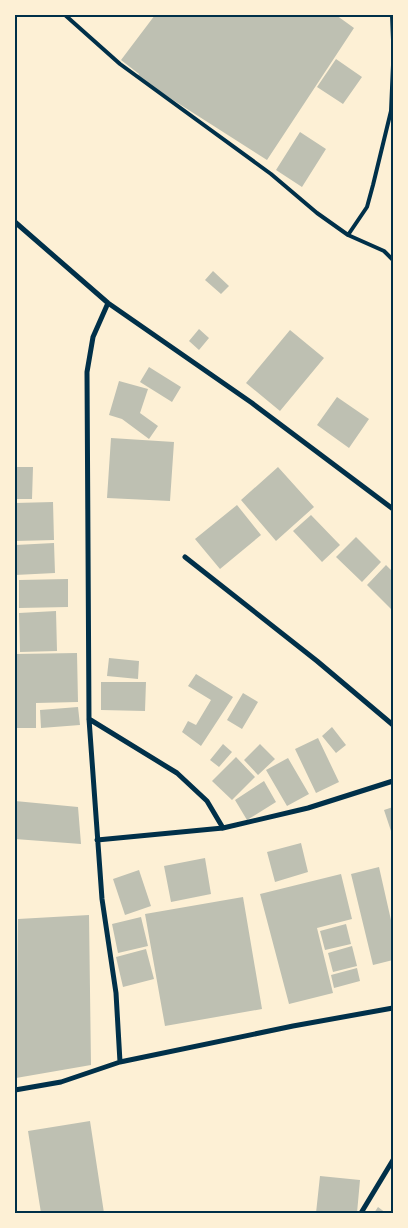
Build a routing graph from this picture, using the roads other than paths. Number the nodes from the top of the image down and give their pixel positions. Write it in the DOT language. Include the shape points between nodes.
graph roads {
  1 [pos="65,15"];
  2 [pos="392,15"];
  3 [pos="393,40"];
  4 [pos="393,65"];
  5 [pos="15,222"];
  6 [pos="348,234"];
  7 [pos="393,260"];
  8 [pos="108,303"];
  9 [pos="393,509"];
  10 [pos="185,558"];
  11 [pos="89,720"];
  12 [pos="393,725"];
  13 [pos="393,781"];
  14 [pos="223,828"];
  15 [pos="97,840"];
  16 [pos="393,1008"];
  17 [pos="120,1062"];
  18 [pos="15,1090"];
  19 [pos="393,1160"];
  20 [pos="361,1213"];
  1 -- 6 [label="lane" via="120,64"];
  2 -- 3 [label="lane"];
  4 -- 6 [label="lane" via="391,110 373,185 367,207"];
  5 -- 8 [label="street"];
  6 -- 7 [label="lane" via="384,251"];
  8 -- 9 [label="street" via="252,403"];
  8 -- 11 [label="street" via="93,337 87,372"];
  10 -- 12 [label="street"];
  11 -- 14 [label="street" via="177,773 206,801"];
  11 -- 15 [label="street"];
  13 -- 14 [label="street" via="308,808"];
  14 -- 15 [label="street"];
  15 -- 17 [label="street" via="116,993"];
  16 -- 17 [label="street"];
  17 -- 18 [label="street" via="62,1082"];
  19 -- 20 [label="street"];
}
